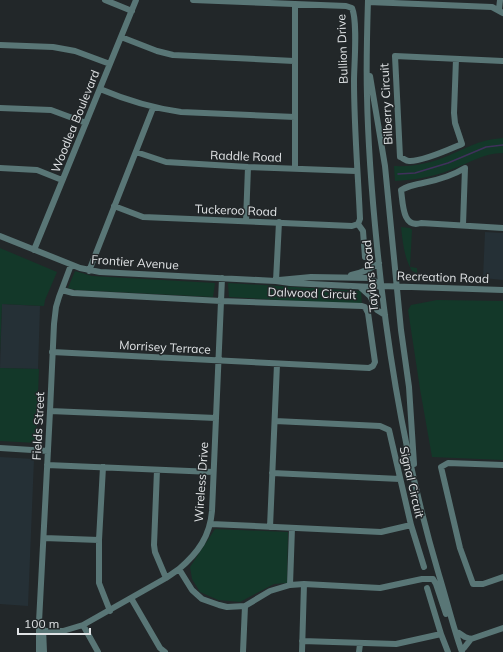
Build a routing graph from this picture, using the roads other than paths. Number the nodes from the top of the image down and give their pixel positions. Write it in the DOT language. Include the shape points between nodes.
graph roads {
  1 [pos="105,0"];
  2 [pos="136,0"];
  3 [pos="193,0"];
  4 [pos="500,0"];
  5 [pos="368,1"];
  6 [pos="295,4"];
  7 [pos="132,11"];
  8 [pos="501,11"];
  9 [pos="121,37"];
  10 [pos="0,45"];
  11 [pos="456,59"];
  12 [pos="367,60"];
  13 [pos="294,61"];
  14 [pos="503,61"];
  15 [pos="110,64"];
  16 [pos="100,89"];
  17 [pos="0,108"];
  18 [pos="153,108"];
  19 [pos="295,117"];
  20 [pos="86,122"];
  21 [pos="136,152"];
  22 [pos="248,167"];
  23 [pos="0,168"];
  24 [pos="295,168"];
  25 [pos="356,171"];
  26 [pos="62,180"];
  27 [pos="114,206"];
  28 [pos="246,221"];
  29 [pos="279,222"];
  30 [pos="358,224"];
  31 [pos="463,225"];
  32 [pos="503,228"];
  33 [pos="0,236"];
  34 [pos="34,250"];
  35 [pos="365,257"];
  36 [pos="379,263"];
  37 [pos="72,265"];
  38 [pos="89,271"];
  39 [pos="333,277"];
  40 [pos="222,278"];
  41 [pos="276,280"];
  42 [pos="382,286"];
  43 [pos="396,286"];
  44 [pos="359,287"];
  45 [pos="62,290"];
  46 [pos="503,290"];
  47 [pos="221,301"];
  48 [pos="385,315"];
  49 [pos="52,352"];
  50 [pos="218,361"];
  51 [pos="277,364"];
  52 [pos="50,411"];
  53 [pos="216,418"];
  54 [pos="275,421"];
  55 [pos="0,448"];
  56 [pos="48,451"];
  57 [pos="47,464"];
  58 [pos="503,465"];
  59 [pos="103,467"];
  60 [pos="157,470"];
  61 [pos="213,472"];
  62 [pos="272,473"];
  63 [pos="400,479"];
  64 [pos="415,487"];
  65 [pos="211,524"];
  66 [pos="411,525"];
  67 [pos="270,527"];
  68 [pos="292,528"];
  69 [pos="44,538"];
  70 [pos="99,540"];
  71 [pos="424,567"];
  72 [pos="437,567"];
  73 [pos="179,569"];
  74 [pos="503,577"];
  75 [pos="166,578"];
  76 [pos="422,579"];
  77 [pos="304,584"];
  78 [pos="290,585"];
  79 [pos="427,588"];
  80 [pos="131,598"];
  81 [pos="245,606"];
  82 [pos="110,611"];
  83 [pos="83,626"];
  84 [pos="503,628"];
  85 [pos="41,631"];
  86 [pos="441,634"];
  87 [pos="457,634"];
  88 [pos="471,639"];
  89 [pos="302,641"];
  90 [pos="360,644"];
  91 [pos="464,651"];
  92 [pos="39,652"];
  93 [pos="44,652"];
  94 [pos="98,652"];
  95 [pos="165,652"];
  96 [pos="243,652"];
  97 [pos="302,652"];
  98 [pos="359,652"];
  99 [pos="448,652"];
  1 -- 7 [label="street"];
  2 -- 7 [label="street, Woodlea Boulevard"];
  3 -- 6 [label="street, Bullion Drive"];
  4 -- 8 [label="street"];
  5 -- 8 [label="street" via="492,6"];
  5 -- 12 [label="street, Taylors Road"];
  6 -- 13 [label="street"];
  6 -- 25 [label="street, Bullion Drive" via="352,8"];
  7 -- 9 [label="street, Woodlea Boulevard"];
  9 -- 13 [label="street" via="173,55"];
  9 -- 15 [label="street, Woodlea Boulevard"];
  10 -- 15 [label="street" via="53,47 75,51"];
  11 -- 11 [label="street, Bilberry Circuit" via="454,113 462,144 418,159 409,161 400,158 395,56"];
  11 -- 14 [label="street, Bilberry Circuit"];
  12 -- 36 [label="street, Taylors Road" via="370,166"];
  12 -- 43 [label="street, Taylors Road" via="385,166"];
  13 -- 19 [label="street"];
  15 -- 16 [label="street, Woodlea Boulevard"];
  16 -- 18 [label="street"];
  16 -- 20 [label="street, Woodlea Boulevard"];
  17 -- 20 [label="street" via="51,110"];
  18 -- 19 [label="street" via="181,112"];
  18 -- 21 [label="street"];
  19 -- 24 [label="street"];
  20 -- 26 [label="street, Woodlea Boulevard"];
  21 -- 22 [label="street, Raddle Road" via="166,162"];
  21 -- 27 [label="street"];
  22 -- 24 [label="street, Raddle Road"];
  22 -- 28 [label="street"];
  23 -- 26 [label="street" via="37,170"];
  24 -- 25 [label="street, Raddle Road"];
  25 -- 30 [label="street, Bullion Drive" via="360,219"];
  26 -- 34 [label="street, Woodlea Boulevard"];
  27 -- 28 [label="street, Tuckeroo Road" via="143,216"];
  27 -- 38 [label="street"];
  28 -- 29 [label="street, Tuckeroo Road"];
  29 -- 30 [label="street, Tuckeroo Road" via="352,226"];
  29 -- 41 [label="street"];
  30 -- 35 [label="street, Bullion Drive" via="362,231"];
  31 -- 31 [label="street" via="410,223 404,216 401,190 410,185 454,174 465,168"];
  31 -- 32 [label="street"];
  33 -- 34 [label="street, Frontier Avenue"];
  34 -- 37 [label="street, Frontier Avenue"];
  36 -- 39 [label="street" via="359,274"];
  36 -- 42 [label="street, Taylors Road"];
  37 -- 38 [label="street, Frontier Avenue"];
  37 -- 45 [label="street, Fields Street"];
  38 -- 40 [label="street, Frontier Avenue"];
  39 -- 41 [label="street, Frontier Avenue"];
  39 -- 42 [label="street, Frontier Avenue" via="371,278"];
  40 -- 41 [label="street, Frontier Avenue"];
  40 -- 47 [label="street, Wireless Drive"];
  41 -- 44 [label="street, Frontier Avenue"];
  42 -- 43 [label="street, Recreation Road"];
  42 -- 44 [label="street, Frontier Avenue"];
  42 -- 48 [label="street, Taylors Road"];
  43 -- 46 [label="street, Recreation Road"];
  43 -- 64 [label="street, Taylors Road" via="409,387"];
  44 -- 48 [label="street" via="367,292 377,310"];
  45 -- 47 [label="street" via="73,293"];
  45 -- 49 [label="street, Fields Street" via="56,306"];
  47 -- 50 [label="street, Wireless Drive"];
  47 -- 51 [label="street, Dalwood Circuit" via="358,306 367,310 375,362 372,367"];
  48 -- 64 [label="street, Taylors Road" via="400,413"];
  49 -- 50 [label="street, Morrisey Terrace"];
  49 -- 52 [label="street, Fields Street"];
  50 -- 51 [label="street, Morrisey Terrace"];
  50 -- 53 [label="street, Wireless Drive"];
  51 -- 54 [label="street"];
  52 -- 53 [label="street"];
  52 -- 56 [label="street, Fields Street"];
  53 -- 61 [label="street, Wireless Drive"];
  54 -- 62 [label="street"];
  54 -- 63 [label="street, Signal Circuit" via="380,426 389,430"];
  55 -- 56 [label="street"];
  56 -- 57 [label="street, Fields Street"];
  57 -- 59 [label="street"];
  57 -- 69 [label="street, Fields Street"];
  58 -- 74 [label="street" via="448,463 441,467 460,548 473,584 483,584"];
  59 -- 60 [label="street"];
  59 -- 70 [label="street"];
  60 -- 61 [label="street"];
  60 -- 75 [label="street" via="154,545"];
  61 -- 65 [label="street, Wireless Drive"];
  62 -- 63 [label="street"];
  62 -- 67 [label="street"];
  63 -- 66 [label="street, Signal Circuit"];
  64 -- 72 [label="street, Taylors Road"];
  65 -- 67 [label="street, Signal Circuit"];
  65 -- 73 [label="street, Wireless Drive" via="197,550"];
  66 -- 68 [label="street, Signal Circuit" via="381,532"];
  66 -- 71 [label="street"];
  67 -- 68 [label="street, Signal Circuit"];
  68 -- 78 [label="street"];
  69 -- 70 [label="street"];
  69 -- 85 [label="street, Fields Street"];
  70 -- 82 [label="street" via="99,583"];
  72 -- 76 [label="street"];
  72 -- 87 [label="street, Taylors Road"];
  73 -- 75 [label="street, Wireless Drive"];
  73 -- 81 [label="street" via="192,590 202,598 219,606"];
  75 -- 80 [label="street, Wireless Drive"];
  76 -- 77 [label="street" via="380,588"];
  76 -- 87 [label="street" via="435,581 443,606"];
  77 -- 78 [label="street"];
  77 -- 89 [label="street"];
  78 -- 81 [label="street" via="270,591"];
  79 -- 86 [label="street"];
  80 -- 82 [label="street, Wireless Drive"];
  80 -- 95 [label="street" via="160,648"];
  81 -- 96 [label="street"];
  82 -- 83 [label="street, Wireless Drive"];
  83 -- 85 [label="street, Wireless Drive" via="63,631"];
  83 -- 94 [label="street"];
  84 -- 88 [label="street"];
  85 -- 92 [label="street, Fields Street"];
  85 -- 93 [label="street, Fields Street"];
  86 -- 90 [label="street" via="396,644"];
  86 -- 99 [label="street"];
  87 -- 88 [label="street"];
  87 -- 91 [label="street, Taylors Road"];
  88 -- 91 [label="street"];
  89 -- 90 [label="street"];
  89 -- 97 [label="street"];
  90 -- 98 [label="street"];
}
